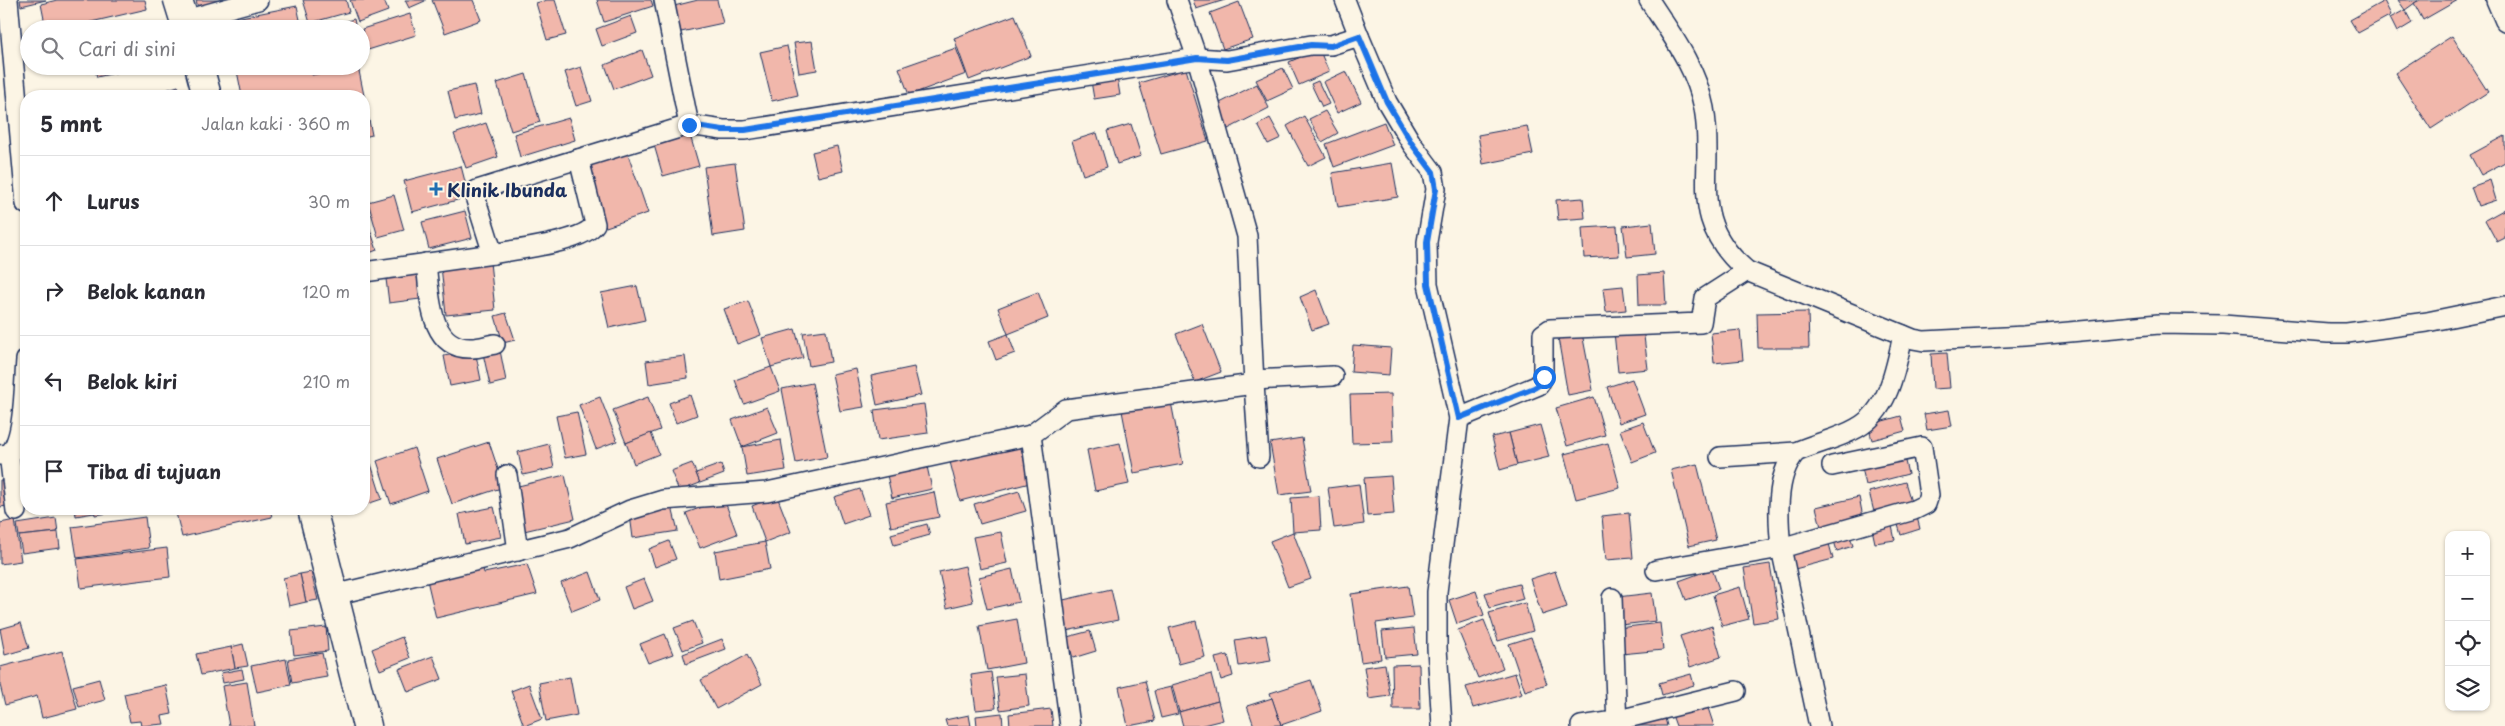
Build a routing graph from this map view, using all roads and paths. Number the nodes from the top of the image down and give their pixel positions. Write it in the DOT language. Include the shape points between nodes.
graph roads {
  1 [pos="8,0"];
  2 [pos="258,0"];
  3 [pos="664,0"];
  4 [pos="1177,0"];
  5 [pos="1345,0"];
  6 [pos="1649,0"];
  7 [pos="2496,0"];
  8 [pos="184,16"];
  9 [pos="2505,21"];
  10 [pos="1359,36"];
  11 [pos="1197,58"];
  12 [pos="201,75"];
  13 [pos="205,90"];
  14 [pos="689,125"];
  15 [pos="20,136"];
  16 [pos="579,159"];
  17 [pos="493,254"];
  18 [pos="426,263"];
  19 [pos="370,271"];
  20 [pos="1747,271"];
  21 [pos="2505,306"];
  22 [pos="1903,335"];
  23 [pos="495,344"];
  24 [pos="1333,376"];
  25 [pos="1254,382"];
  26 [pos="1459,418"];
  27 [pos="20,429"];
  28 [pos="1031,436"];
  29 [pos="1796,452"];
  30 [pos="5,455"];
  31 [pos="1259,457"];
  32 [pos="1720,457"];
  33 [pos="1832,466"];
  34 [pos="507,475"];
  35 [pos="16,512"];
  36 [pos="314,515"];
  37 [pos="1781,548"];
  38 [pos="518,551"];
  39 [pos="1656,570"];
  40 [pos="334,596"];
  41 [pos="1612,598"];
  42 [pos="1736,691"];
  43 [pos="1616,723"];
  44 [pos="367,726"];
  45 [pos="1070,726"];
  46 [pos="1442,726"];
  47 [pos="1581,726"];
  48 [pos="1819,726"];
  1 -- 15 [label="street"];
  2 -- 8 [label="street"];
  3 -- 14 [label="street"];
  4 -- 11 [label="street"];
  5 -- 10 [label="street"];
  6 -- 20 [label="street" via="1690,65 1700,91 1704,110 1705,188 1712,226 1729,254"];
  7 -- 9 [label="street"];
  10 -- 11 [label="street" via="1331,46 1311,45 1227,60"];
  10 -- 26 [label="street" via="1387,102 1433,172 1436,189 1427,242 1428,284"];
  11 -- 14 [label="street" via="745,130"];
  11 -- 25 [label="street" via="1247,236"];
  12 -- 13 [label="main road"];
  14 -- 16 [label="street"];
  16 -- 17 [label="street" via="477,190 476,200"];
  16 -- 17 [label="street" via="595,224 592,229 572,238"];
  17 -- 18 [label="street"];
  18 -- 19 [label="street"];
  18 -- 23 [label="street" via="438,331 458,346 472,349"];
  20 -- 22 [label="street"];
  20 -- 26 [label="street" via="1706,298 1702,323 1550,329 1543,334 1544,377 1539,385"];
  21 -- 22 [label="street" via="2427,322 2347,333 2182,324 1924,340"];
  22 -- 29 [label="street" via="1892,379 1873,417 1843,435"];
  24 -- 25 [label="street"];
  25 -- 28 [label="street" via="1066,409"];
  25 -- 31 [label="street"];
  26 -- 46 [label="street" via="1437,592"];
  27 -- 30 [label="street" via="14,450"];
  28 -- 38 [label="street" via="767,492 663,500 630,510 570,538"];
  28 -- 45 [label="street"];
  29 -- 32 [label="street"];
  29 -- 37 [label="street" via="1788,463 1781,496"];
  30 -- 35 [label="street"];
  33 -- 37 [label="street" via="1922,447 1929,495 1926,504"];
  34 -- 38 [label="street"];
  36 -- 40 [label="main road"];
  37 -- 39 [label="street"];
  37 -- 48 [label="street"];
  38 -- 40 [label="street"];
  40 -- 44 [label="main road"];
  41 -- 43 [label="street"];
  42 -- 43 [label="street"];
  43 -- 47 [label="street"];
}
